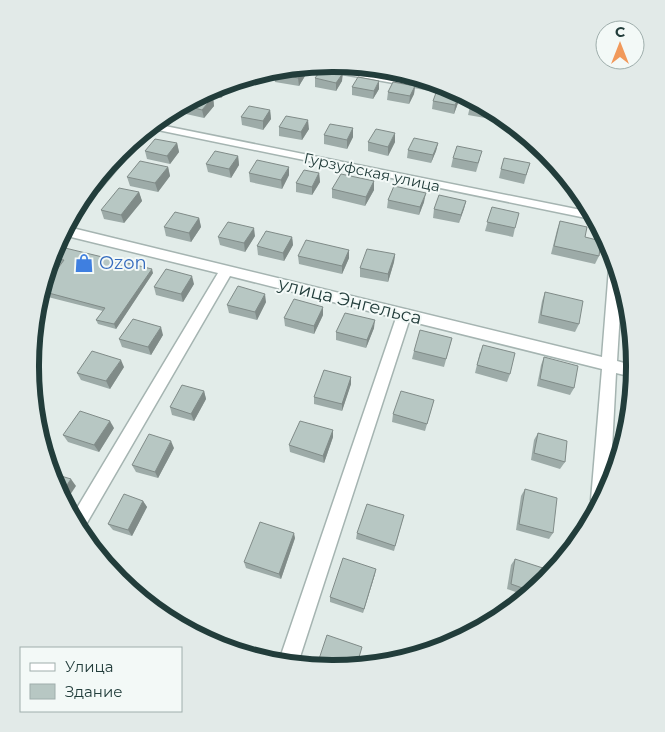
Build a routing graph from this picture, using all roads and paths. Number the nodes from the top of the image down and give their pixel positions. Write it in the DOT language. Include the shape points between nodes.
graph roads {
  1 [pos="345,73"];
  2 [pos="423,87"];
  3 [pos="161,128"];
  4 [pos="585,215"];
  5 [pos="71,232"];
  6 [pos="227,270"];
  7 [pos="615,285"];
  8 [pos="404,315"];
  9 [pos="608,364"];
  10 [pos="626,368"];
  11 [pos="601,485"];
  12 [pos="81,518"];
  13 [pos="290,656"];
  1 -- 2 [label="street"];
  3 -- 4 [label="street, Гурзуфская улица"];
  5 -- 6 [label="street, улица Энгельса"];
  6 -- 8 [label="street, улица Энгельса"];
  6 -- 12 [label="street"];
  7 -- 9 [label="street"];
  8 -- 9 [label="street, улица Энгельса"];
  8 -- 13 [label="street"];
  9 -- 10 [label="street, улица Энгельса"];
  9 -- 11 [label="street"];
}
